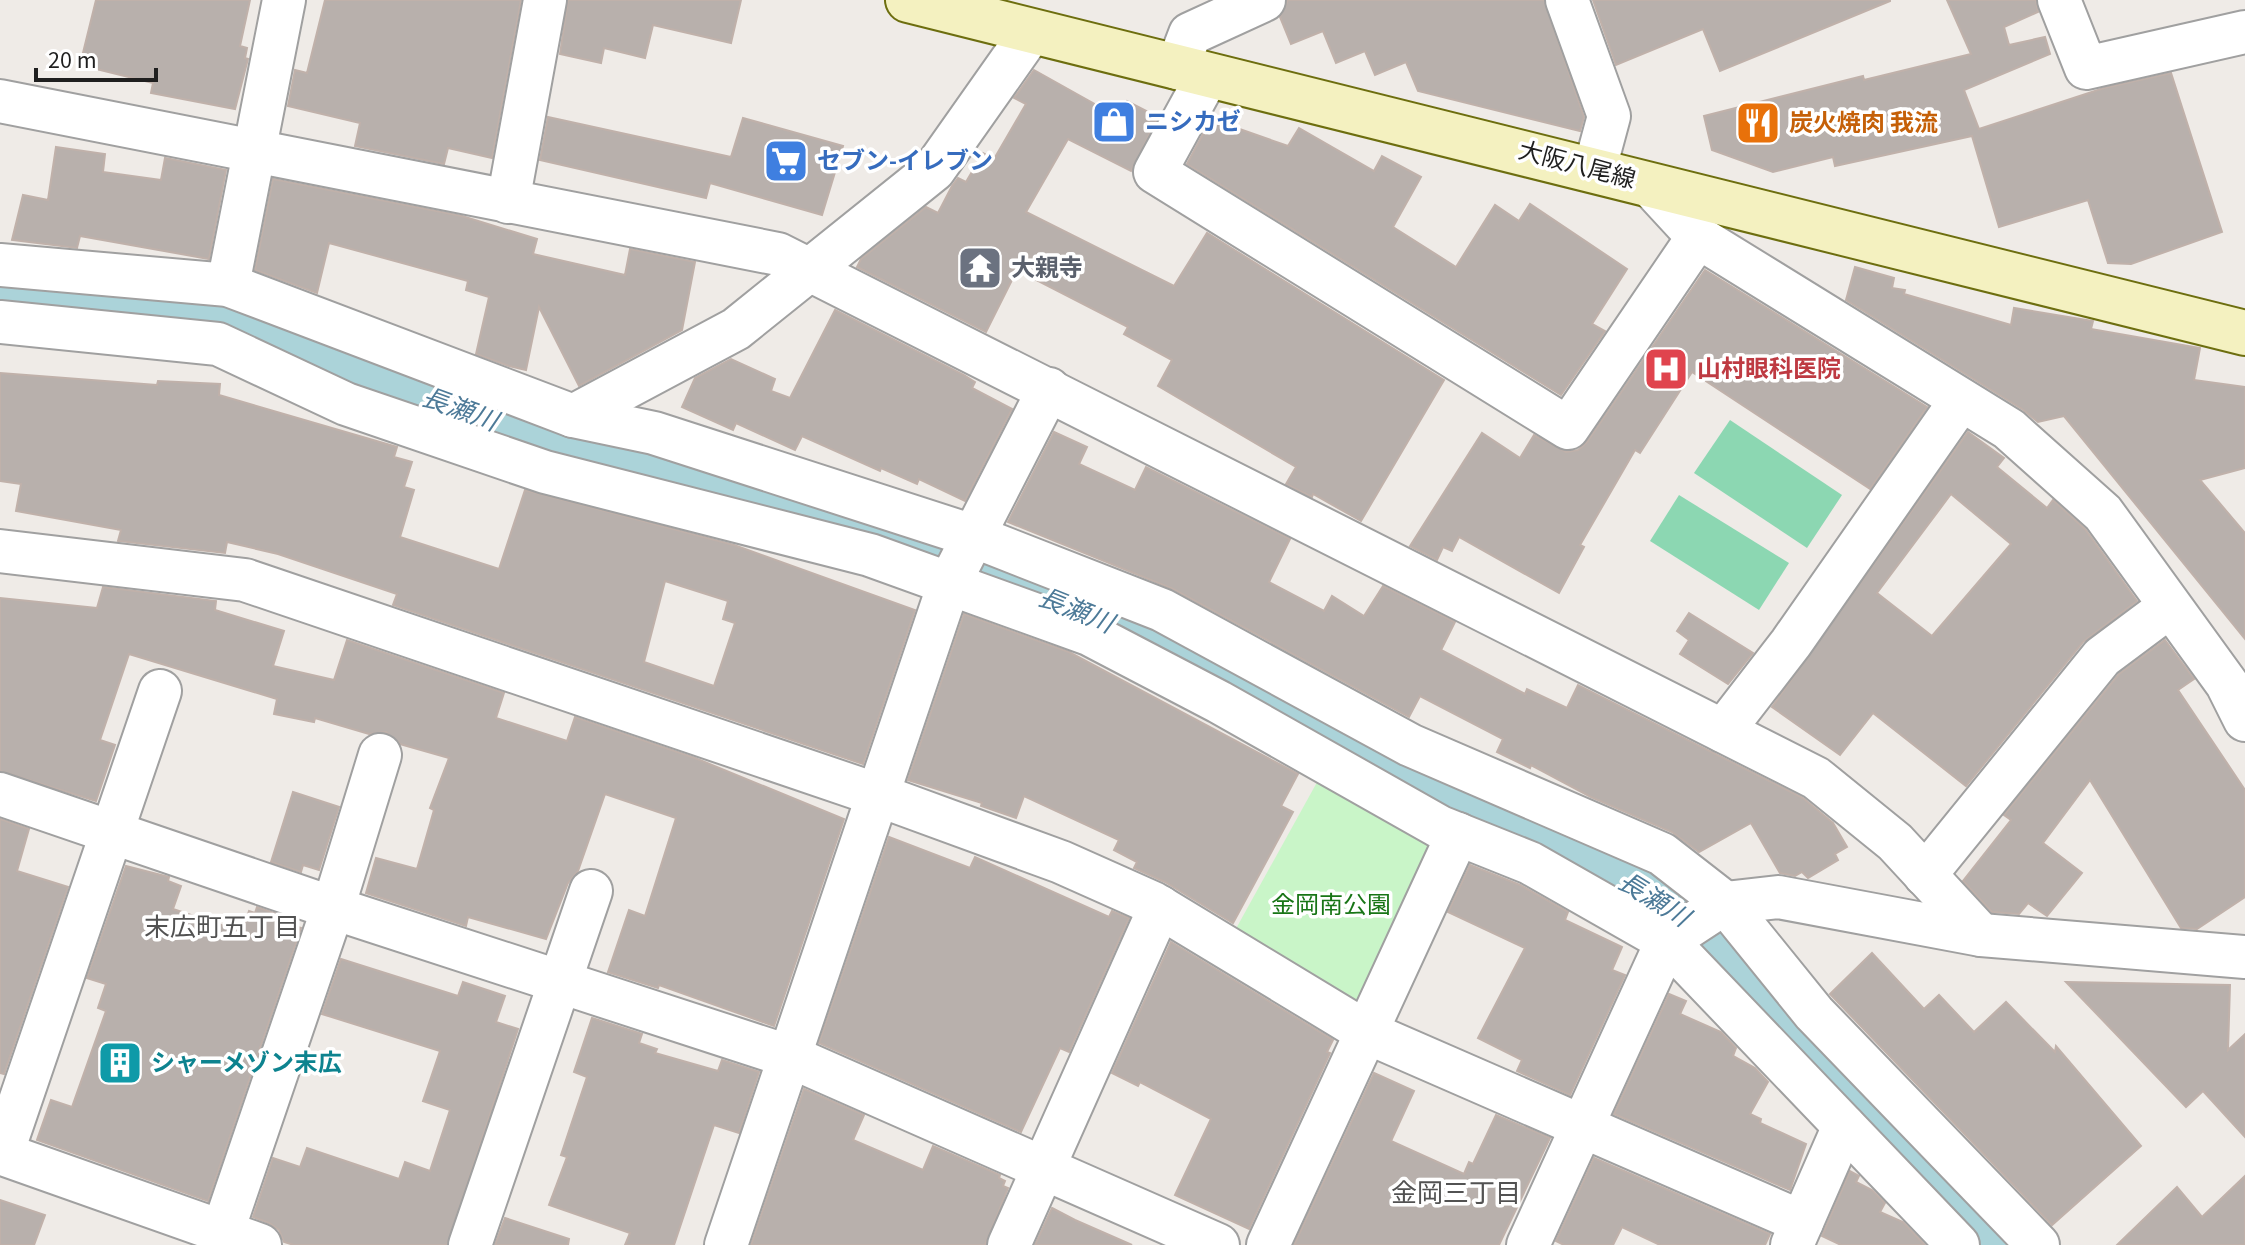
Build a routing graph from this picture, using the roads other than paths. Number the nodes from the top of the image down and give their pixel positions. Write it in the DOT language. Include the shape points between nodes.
graph roads {
  1 [pos="284,0"];
  2 [pos="545,0"];
  3 [pos="908,0"];
  4 [pos="1264,0"];
  5 [pos="1567,0"];
  6 [pos="2059,0"];
  7 [pos="972,9"];
  8 [pos="1032,31"];
  9 [pos="2245,32"];
  10 [pos="1193,71"];
  11 [pos="0,101"];
  12 [pos="256,152"];
  13 [pos="1595,168"];
  14 [pos="1650,185"];
  15 [pos="508,202"];
  16 [pos="1698,237"];
  17 [pos="0,265"];
  18 [pos="807,269"];
  19 [pos="228,285"];
  20 [pos="0,322"];
  21 [pos="2245,333"];
  22 [pos="1049,389"];
  23 [pos="1961,400"];
  24 [pos="573,416"];
  25 [pos="973,536"];
  26 [pos="0,551"];
  27 [pos="949,584"];
  28 [pos="2169,607"];
  29 [pos="160,691"];
  30 [pos="2239,693"];
  31 [pos="1723,731"];
  32 [pos="380,755"];
  33 [pos="0,794"];
  34 [pos="878,795"];
  35 [pos="109,832"];
  36 [pos="1458,834"];
  37 [pos="1925,875"];
  38 [pos="591,891"];
  39 [pos="1725,903"];
  40 [pos="1160,907"];
  41 [pos="333,908"];
  42 [pos="1981,935"];
  43 [pos="1667,941"];
  44 [pos="2245,957"];
  45 [pos="562,983"];
  46 [pos="1366,1032"];
  47 [pos="791,1057"];
  48 [pos="1582,1126"];
  49 [pos="1844,1126"];
  50 [pos="1,1153"];
  51 [pos="1044,1168"];
  52 [pos="1797,1234"];
  53 [pos="233,1241"];
  54 [pos="470,1245"];
  55 [pos="726,1245"];
  56 [pos="1009,1245"];
  57 [pos="1218,1245"];
  58 [pos="1268,1245"];
  59 [pos="1528,1245"];
  60 [pos="1958,1245"];
  61 [pos="2038,1245"];
  1 -- 12 [label="street"];
  2 -- 15 [label="street"];
  3 -- 7 [label="main road, 大阪八尾線"];
  4 -- 10 [label="street" via="1190,34"];
  5 -- 13 [label="street" via="1609,116"];
  6 -- 9 [label="street" via="2086,68"];
  7 -- 8 [label="main road, 大阪八尾線"];
  8 -- 10 [label="main road, 大阪八尾線"];
  8 -- 18 [label="street" via="934,170"];
  10 -- 13 [label="main road, 大阪八尾線"];
  10 -- 16 [label="street" via="1155,172 1568,428"];
  11 -- 12 [label="street"];
  12 -- 15 [label="street"];
  12 -- 19 [label="street"];
  13 -- 14 [label="main road, 大阪八尾線"];
  14 -- 16 [label="street"];
  14 -- 21 [label="main road, 大阪八尾線"];
  15 -- 18 [label="street" via="778,254"];
  16 -- 23 [label="street"];
  17 -- 19 [label="street"];
  18 -- 22 [label="street"];
  18 -- 24 [label="street" via="736,329"];
  19 -- 24 [label="street"];
  20 -- 27 [label="street" via="218,344 346,404 545,472 870,555"];
  22 -- 25 [label="street"];
  22 -- 31 [label="street"];
  23 -- 28 [label="street" via="2009,429 2103,513"];
  23 -- 31 [label="street"];
  24 -- 25 [label="street" via="654,433"];
  25 -- 27 [label="street"];
  25 -- 39 [label="street" via="1162,610 1410,745 1662,854"];
  26 -- 34 [label="street" via="245,580"];
  27 -- 34 [label="street"];
  27 -- 36 [label="street" via="1089,634"];
  28 -- 30 [label="street"];
  28 -- 37 [label="street" via="2102,657"];
  29 -- 35 [label="street"];
  31 -- 37 [label="street" via="1816,778 1895,842"];
  32 -- 41 [label="street"];
  33 -- 35 [label="street"];
  34 -- 40 [label="street" via="1061,862"];
  34 -- 47 [label="street"];
  35 -- 41 [label="street"];
  35 -- 50 [label="street"];
  36 -- 43 [label="street" via="1530,863"];
  36 -- 46 [label="street"];
  37 -- 42 [label="street"];
  38 -- 45 [label="street"];
  39 -- 42 [label="street" via="1778,897"];
  39 -- 43 [label="street"];
  39 -- 61 [label="street" via="1814,1013"];
  40 -- 46 [label="street"];
  40 -- 51 [label="street"];
  41 -- 45 [label="street"];
  41 -- 53 [label="street"];
  42 -- 44 [label="street"];
  43 -- 48 [label="street"];
  43 -- 49 [label="street"];
  45 -- 47 [label="street"];
  45 -- 54 [label="street"];
  46 -- 48 [label="street"];
  46 -- 58 [label="street"];
  47 -- 51 [label="street"];
  47 -- 55 [label="street"];
  48 -- 52 [label="street"];
  48 -- 59 [label="street"];
  49 -- 52 [label="street"];
  49 -- 60 [label="street"];
  50 -- 53 [label="street"];
  51 -- 56 [label="street"];
  51 -- 57 [label="street"];
}
